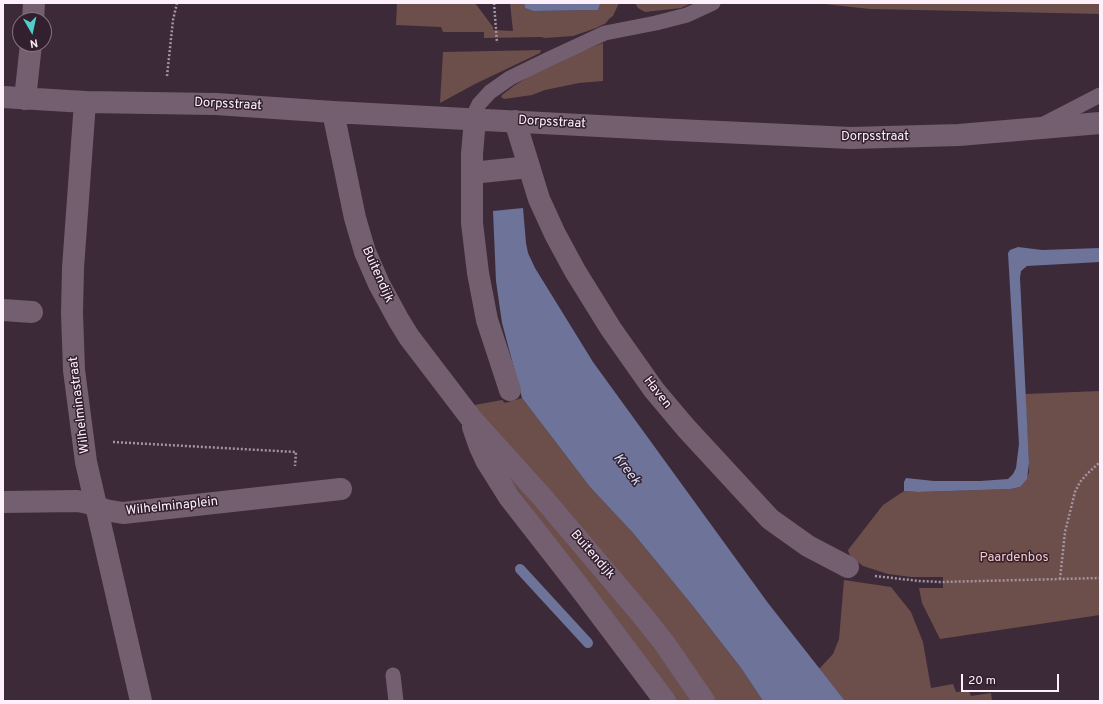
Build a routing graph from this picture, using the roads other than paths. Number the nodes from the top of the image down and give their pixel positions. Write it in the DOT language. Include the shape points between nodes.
graph roads {
  1 [pos="713,3"];
  2 [pos="29,52"];
  3 [pos="1100,95"];
  4 [pos="3,97"];
  5 [pos="26,99"];
  6 [pos="85,102"];
  7 [pos="333,112"];
  8 [pos="475,119"];
  9 [pos="515,121"];
  10 [pos="1100,123"];
  11 [pos="1033,130"];
  12 [pos="529,167"];
  13 [pos="472,173"];
  14 [pos="3,310"];
  15 [pos="32,312"];
  16 [pos="510,390"];
  17 [pos="470,417"];
  18 [pos="341,489"];
  19 [pos="3,502"];
  20 [pos="96,506"];
  21 [pos="848,567"];
  22 [pos="393,675"];
  23 [pos="141,701"];
  24 [pos="396,701"];
  25 [pos="665,701"];
  26 [pos="704,701"];
  1 -- 8 [label="lane" via="687,15 605,33 548,59 510,78 490,92 479,104"];
  2 -- 5 [label="street"];
  3 -- 11 [label="lane"];
  4 -- 5 [label="street, Dorpsstraat"];
  5 -- 6 [label="street, Dorpsstraat"];
  6 -- 7 [label="street, Dorpsstraat" via="230,105"];
  6 -- 20 [label="street, Wilhelminastraat" via="75,227 72,307 74,370 83,440"];
  7 -- 8 [label="street, Dorpsstraat"];
  7 -- 17 [label="street, Buitendijk" via="355,218 365,252 379,284 408,337"];
  8 -- 9 [label="street, Dorpsstraat"];
  8 -- 13 [label="street"];
  9 -- 11 [label="street, Dorpsstraat" via="851,138 928,137"];
  9 -- 12 [label="street, Haven"];
  10 -- 11 [label="street, Dorpsstraat"];
  12 -- 13 [label="street"];
  12 -- 21 [label="street, Haven" via="554,234 611,329 654,390 770,519 808,546"];
  13 -- 16 [label="street" via="472,223 482,298"];
  14 -- 15 [label="street"];
  17 -- 25 [label="street, Buitendijk" via="487,462 509,497"];
  17 -- 26 [label="street, Buitendijk" via="642,615"];
  18 -- 20 [label="street, Wilhelminaplein" via="123,513"];
  19 -- 20 [label="street, Wilhelminaplein" via="77,501"];
  20 -- 23 [label="street, Wilhelminastraat"];
  22 -- 24 [label="lane"];
}
